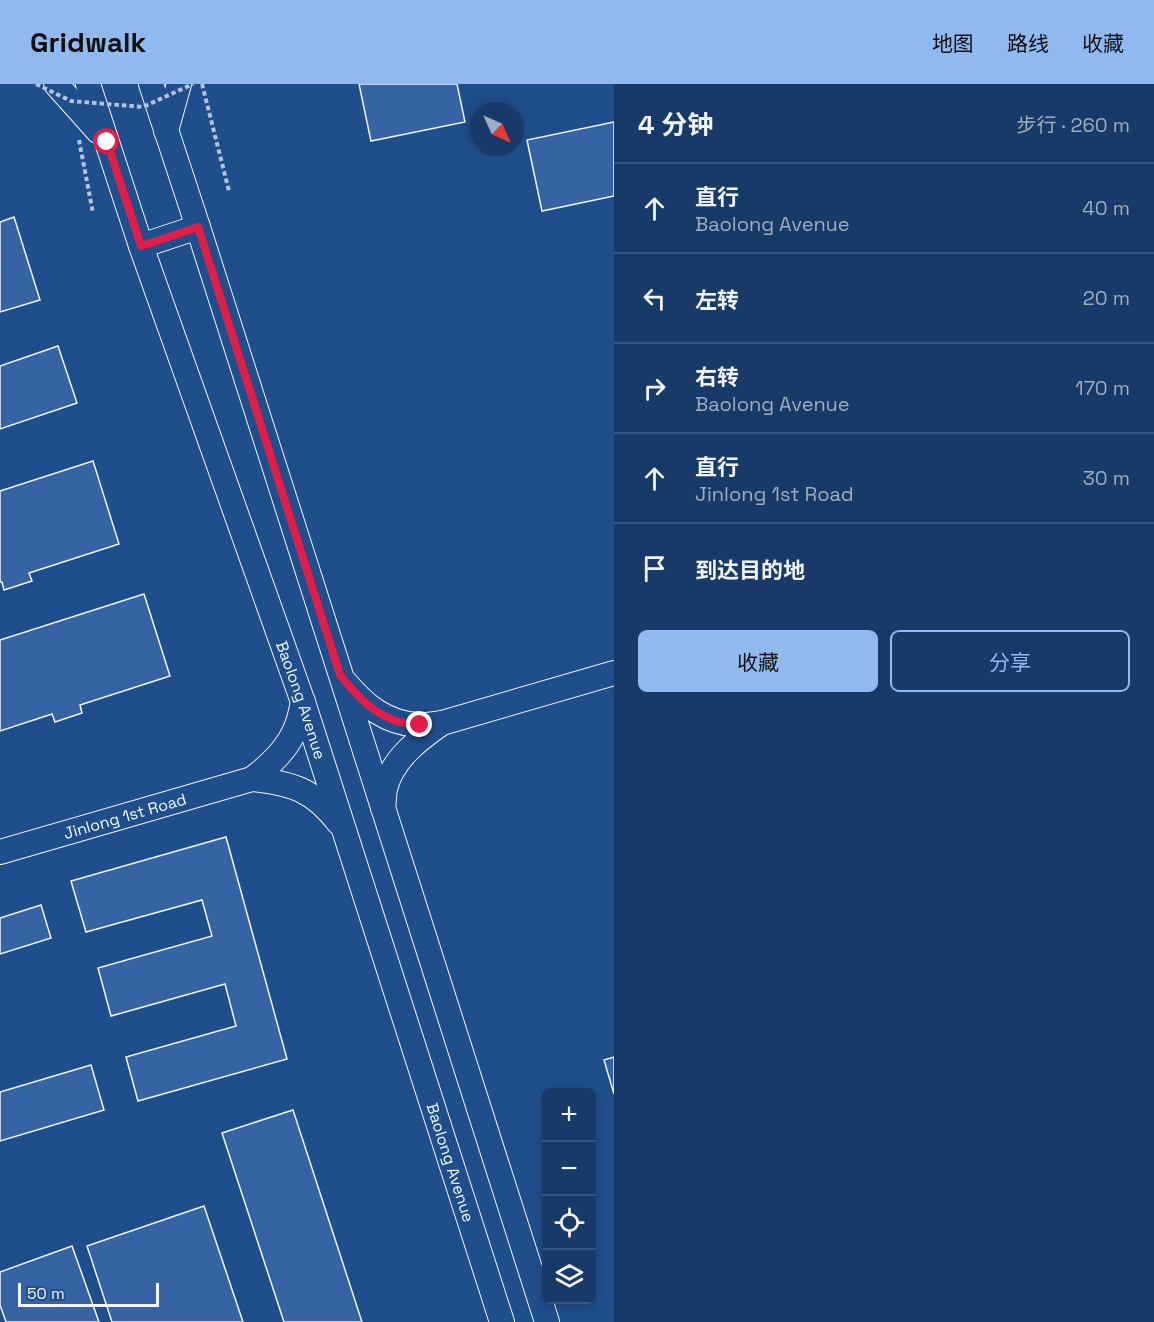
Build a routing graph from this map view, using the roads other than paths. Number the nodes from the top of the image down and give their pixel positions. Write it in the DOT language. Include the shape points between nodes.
graph roads {
  1 [pos="56,84"];
  2 [pos="88,84"];
  3 [pos="151,84"];
  4 [pos="179,84"];
  5 [pos="166,131"];
  6 [pos="107,142"];
  7 [pos="198,227"];
  8 [pos="141,246"];
  9 [pos="614,673"];
  10 [pos="340,675"];
  11 [pos="303,702"];
  12 [pos="442,723"];
  13 [pos="252,779"];
  14 [pos="383,810"];
  15 [pos="344,830"];
  16 [pos="0,852"];
  17 [pos="502,1322"];
  18 [pos="548,1322"];
  1 -- 6 [label="main road"];
  2 -- 6 [label="main road, Baolong Avenue"];
  3 -- 5 [label="main road"];
  4 -- 5 [label="main road"];
  5 -- 7 [label="main road"];
  6 -- 8 [label="main road, Baolong Avenue"];
  7 -- 8 [label="main road"];
  7 -- 10 [label="main road"];
  8 -- 11 [label="main road, Baolong Avenue"];
  9 -- 12 [label="main road"];
  10 -- 12 [label="main road" via="364,703 396,721"];
  10 -- 14 [label="main road"];
  11 -- 13 [label="main road, Jinlong 1st Road" via="297,726 285,746"];
  11 -- 15 [label="main road, Baolong Avenue"];
  12 -- 14 [label="main road" via="406,751 385,788"];
  13 -- 15 [label="main road, Jinlong 1st Road" via="305,791 327,808"];
  13 -- 16 [label="main road, Jinlong 1st Road"];
  14 -- 18 [label="main road"];
  15 -- 17 [label="main road, Baolong Avenue"];
}
